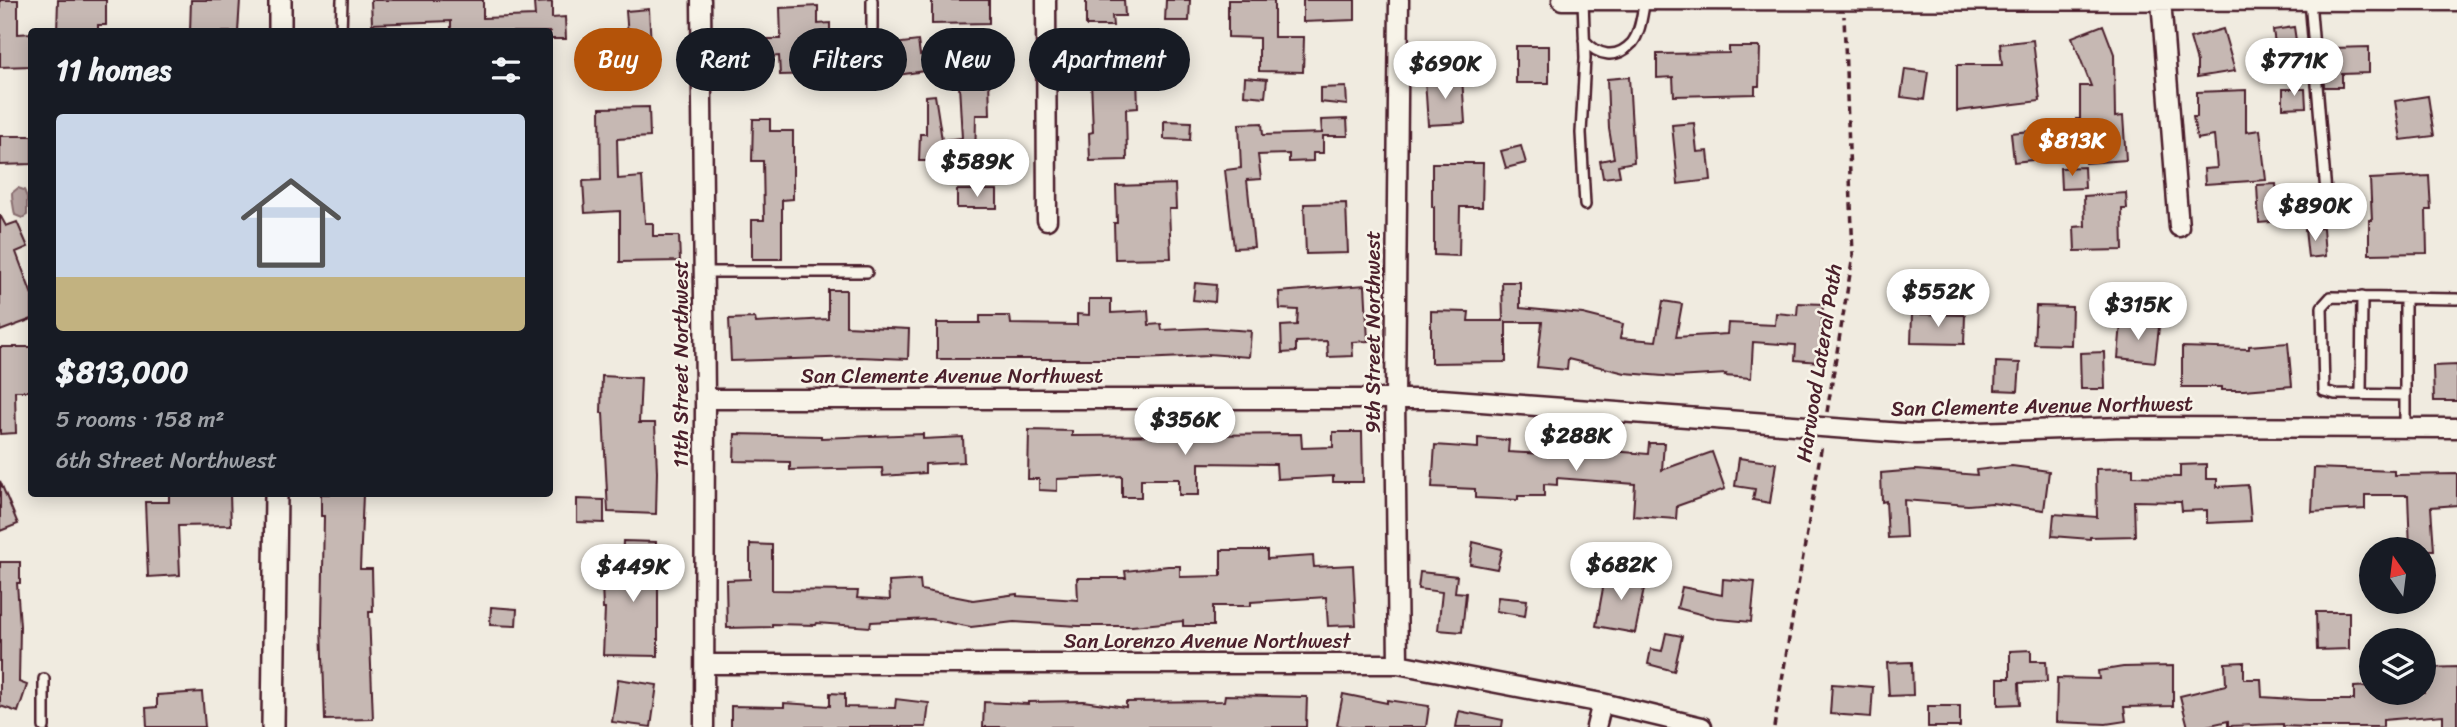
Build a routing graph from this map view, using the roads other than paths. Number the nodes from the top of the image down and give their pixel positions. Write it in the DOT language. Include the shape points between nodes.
graph roads {
  1 [pos="280,0"];
  2 [pos="342,0"];
  3 [pos="701,0"];
  4 [pos="872,0"];
  5 [pos="1046,0"];
  6 [pos="1399,0"];
  7 [pos="1562,0"];
  8 [pos="1583,0"];
  9 [pos="1645,0"];
  10 [pos="1664,0"];
  11 [pos="1843,0"];
  12 [pos="2161,0"];
  13 [pos="2310,0"];
  14 [pos="2457,1"];
  15 [pos="280,28"];
  16 [pos="341,28"];
  17 [pos="872,28"];
  18 [pos="1584,40"];
  19 [pos="1585,205"];
  20 [pos="2327,205"];
  21 [pos="1047,220"];
  22 [pos="2179,227"];
  23 [pos="704,272"];
  24 [pos="867,272"];
  25 [pos="2361,297"];
  26 [pos="2404,299"];
  27 [pos="2457,299"];
  28 [pos="2361,394"];
  29 [pos="2405,395"];
  30 [pos="1395,398"];
  31 [pos="705,399"];
  32 [pos="2405,428"];
  33 [pos="2457,428"];
  34 [pos="276,497"];
  35 [pos="705,664"];
  36 [pos="1398,664"];
  37 [pos="44,679"];
  38 [pos="1602,703"];
  39 [pos="44,727"];
  40 [pos="274,727"];
  41 [pos="704,727"];
  42 [pos="1596,727"];
  43 [pos="1702,727"];
  1 -- 15 [label="street"];
  2 -- 16 [label="lane"];
  3 -- 23 [label="street, 11th Street Northwest"];
  4 -- 17 [label="lane"];
  5 -- 21 [label="street"];
  6 -- 30 [label="street, 9th Street Northwest"];
  7 -- 8 [label="street"];
  8 -- 9 [label="street"];
  8 -- 18 [label="lane"];
  9 -- 10 [label="street"];
  9 -- 18 [label="lane" via="1632,43 1604,54"];
  10 -- 11 [label="street"];
  11 -- 12 [label="street"];
  12 -- 13 [label="street"];
  12 -- 22 [label="street"];
  13 -- 14 [label="street"];
  13 -- 20 [label="lane"];
  18 -- 19 [label="lane" via="1581,133"];
  23 -- 24 [label="lane"];
  23 -- 31 [label="street, 11th Street Northwest"];
  25 -- 26 [label="lane"];
  25 -- 28 [label="lane"];
  25 -- 28 [label="lane" via="2331,297 2322,307 2324,391"];
  26 -- 27 [label="lane"];
  26 -- 29 [label="lane"];
  28 -- 29 [label="lane"];
  29 -- 32 [label="lane"];
  30 -- 31 [label="street, San Clemente Avenue Northwest"];
  30 -- 32 [label="street, San Clemente Avenue Northwest" via="1916,434 2124,427"];
  30 -- 36 [label="street, 9th Street Northwest"];
  31 -- 35 [label="street, 11th Street Northwest"];
  32 -- 33 [label="street, San Clemente Avenue Northwest"];
  34 -- 40 [label="street"];
  35 -- 36 [label="street, San Lorenzo Avenue Northwest"];
  35 -- 41 [label="street, 11th Street Northwest"];
  36 -- 38 [label="street, San Lorenzo Avenue Northwest"];
  37 -- 39 [label="lane"];
  38 -- 42 [label="street"];
  38 -- 43 [label="street, San Lorenzo Avenue Northwest"];
}
